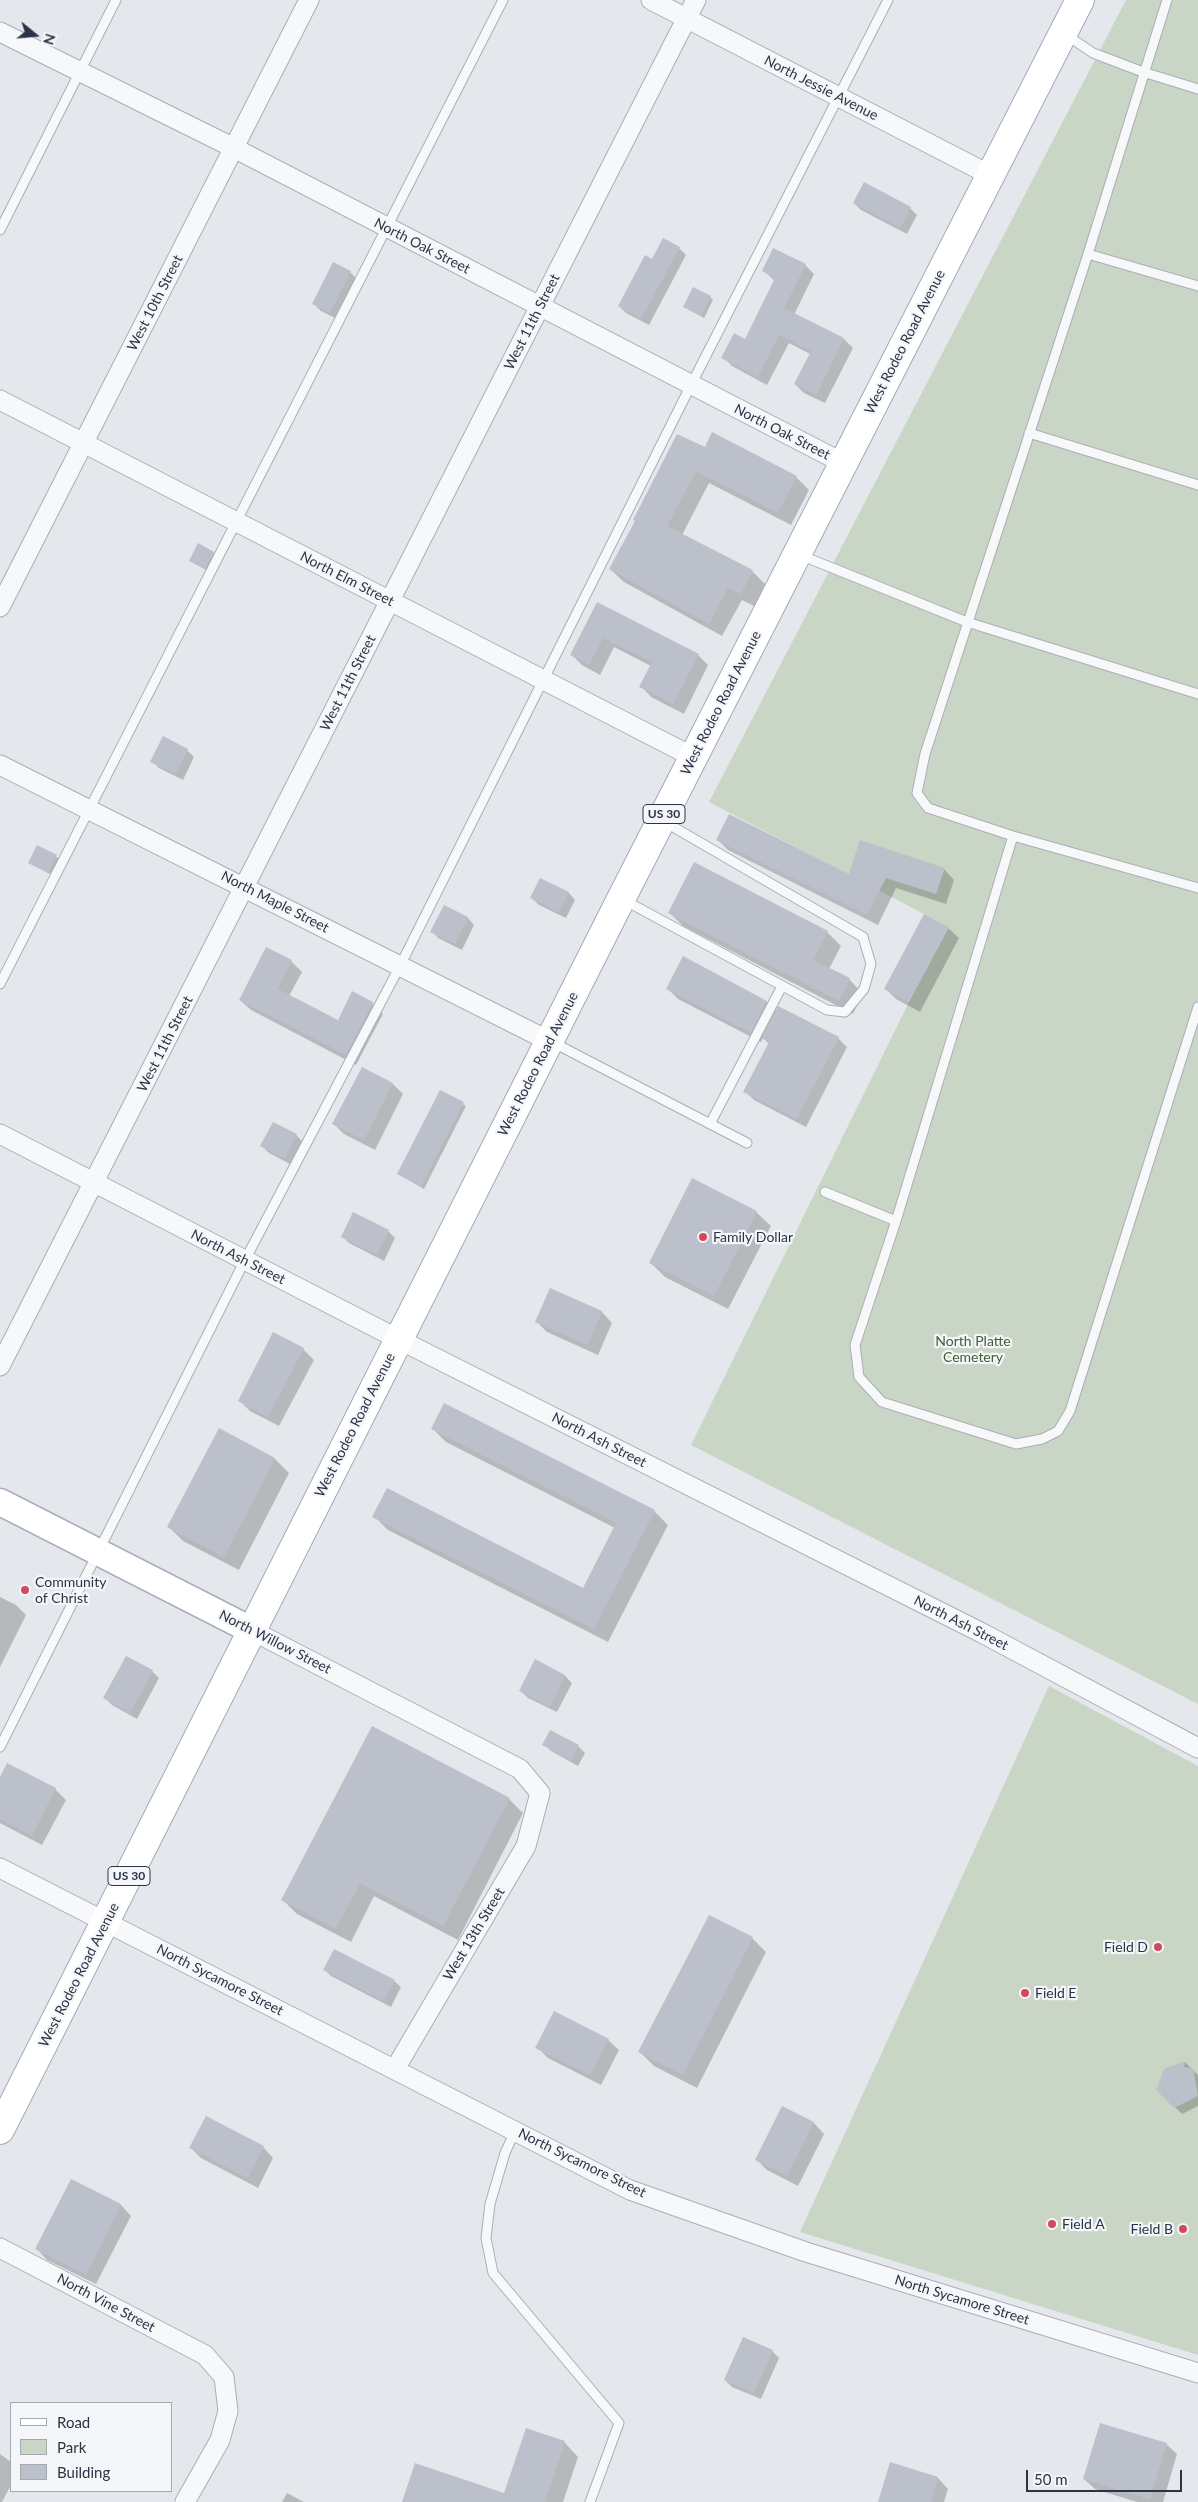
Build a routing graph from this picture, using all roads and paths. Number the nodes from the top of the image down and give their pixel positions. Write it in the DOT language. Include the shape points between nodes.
graph roads {
  1 [pos="116,0"];
  2 [pos="309,0"];
  3 [pos="503,0"];
  4 [pos="651,0"];
  5 [pos="696,0"];
  6 [pos="888,0"];
  7 [pos="1080,0"];
  8 [pos="1167,0"];
  9 [pos="687,18"];
  10 [pos="0,32"];
  11 [pos="1063,33"];
  12 [pos="80,72"];
  13 [pos="1143,72"];
  14 [pos="1198,89"];
  15 [pos="838,97"];
  16 [pos="234,148"];
  17 [pos="990,175"];
  18 [pos="386,228"];
  19 [pos="0,230"];
  20 [pos="1088,254"];
  21 [pos="1198,286"];
  22 [pos="540,307"];
  23 [pos="691,385"];
  24 [pos="0,400"];
  25 [pos="1029,433"];
  26 [pos="83,443"];
  27 [pos="843,463"];
  28 [pos="1198,485"];
  29 [pos="236,522"];
  30 [pos="797,554"];
  31 [pos="390,601"];
  32 [pos="0,606"];
  33 [pos="967,622"];
  34 [pos="544,680"];
  35 [pos="1198,694"];
  36 [pos="693,757"];
  37 [pos="0,764"];
  38 [pos="89,809"];
  39 [pos="661,820"];
  40 [pos="1013,836"];
  41 [pos="245,887"];
  42 [pos="1198,888"];
  43 [pos="621,899"];
  44 [pos="400,966"];
  45 [pos="0,984"];
  46 [pos="782,986"];
  47 [pos="1198,1007"];
  48 [pos="549,1041"];
  49 [pos="710,1124"];
  50 [pos="0,1134"];
  51 [pos="748,1143"];
  52 [pos="94,1182"];
  53 [pos="825,1192"];
  54 [pos="896,1221"];
  55 [pos="245,1260"];
  56 [pos="398,1339"];
  57 [pos="0,1366"];
  58 [pos="0,1502"];
  59 [pos="99,1552"];
  60 [pos="251,1630"];
  61 [pos="0,1747"];
  62 [pos="1198,1748"];
  63 [pos="540,1793"];
  64 [pos="0,1868"];
  65 [pos="106,1922"];
  66 [pos="394,2069"];
  67 [pos="0,2130"];
  68 [pos="515,2131"];
  69 [pos="0,2248"];
  70 [pos="1198,2373"];
  71 [pos="185,2502"];
  72 [pos="590,2502"];
  1 -- 12 [label="lane"];
  2 -- 16 [label="street, West 10th Street"];
  3 -- 18 [label="lane"];
  4 -- 9 [label="street, North Jessie Avenue"];
  5 -- 9 [label="street, West 11th Street"];
  6 -- 15 [label="lane"];
  7 -- 11 [label="main road, West Rodeo Road Avenue / US 30"];
  8 -- 13 [label="lane"];
  9 -- 15 [label="street, North Jessie Avenue"];
  9 -- 22 [label="street, West 11th Street"];
  10 -- 12 [label="street, North Oak Street"];
  11 -- 13 [label="lane" via="1092,53"];
  11 -- 17 [label="main road, West Rodeo Road Avenue / US 30"];
  12 -- 16 [label="street, North Oak Street"];
  12 -- 19 [label="lane"];
  13 -- 14 [label="lane"];
  13 -- 20 [label="lane"];
  15 -- 17 [label="street, North Jessie Avenue"];
  15 -- 23 [label="lane"];
  16 -- 18 [label="street, North Oak Street"];
  16 -- 26 [label="street, West 10th Street"];
  17 -- 27 [label="main road, West Rodeo Road Avenue / US 30"];
  18 -- 22 [label="street, North Oak Street"];
  18 -- 29 [label="lane"];
  20 -- 21 [label="lane"];
  20 -- 25 [label="lane"];
  22 -- 23 [label="street, North Oak Street"];
  22 -- 31 [label="street, West 11th Street"];
  23 -- 27 [label="street, North Oak Street"];
  23 -- 34 [label="lane"];
  24 -- 26 [label="street, North Elm Street"];
  25 -- 28 [label="lane"];
  25 -- 33 [label="lane"];
  26 -- 29 [label="street, North Elm Street"];
  26 -- 32 [label="street, West 10th Street"];
  27 -- 30 [label="main road, West Rodeo Road Avenue / US 30"];
  29 -- 31 [label="street, North Elm Street"];
  29 -- 38 [label="lane"];
  30 -- 33 [label="lane"];
  30 -- 36 [label="main road, West Rodeo Road Avenue / US 30"];
  31 -- 34 [label="street, North Elm Street"];
  31 -- 41 [label="street, West 11th Street"];
  33 -- 35 [label="lane"];
  33 -- 40 [label="lane" via="925,754 917,793 928,808"];
  34 -- 36 [label="street, North Elm Street"];
  34 -- 44 [label="lane"];
  36 -- 39 [label="main road, West Rodeo Road Avenue / US 30"];
  37 -- 38 [label="street, North Maple Street"];
  38 -- 41 [label="street, North Maple Street"];
  38 -- 45 [label="lane"];
  39 -- 43 [label="main road, West Rodeo Road Avenue / US 30"];
  39 -- 46 [label="lane" via="863,937 871,964 864,989 845,1012 827,1010"];
  40 -- 42 [label="lane"];
  40 -- 54 [label="lane"];
  41 -- 44 [label="street, North Maple Street"];
  41 -- 52 [label="street, West 11th Street"];
  43 -- 46 [label="lane"];
  43 -- 48 [label="main road, West Rodeo Road Avenue / US 30"];
  44 -- 48 [label="street, North Maple Street"];
  44 -- 55 [label="lane"];
  46 -- 49 [label="lane"];
  47 -- 54 [label="lane" via="1070,1411 1058,1430 1042,1439 1016,1444 882,1402 858,1377 855,1345"];
  48 -- 49 [label="lane"];
  48 -- 56 [label="main road, West Rodeo Road Avenue / US 30"];
  49 -- 51 [label="lane"];
  50 -- 52 [label="street, North Ash Street"];
  52 -- 55 [label="street, North Ash Street"];
  52 -- 57 [label="street, West 11th Street"];
  53 -- 54 [label="lane"];
  55 -- 56 [label="street, North Ash Street"];
  55 -- 59 [label="lane"];
  56 -- 60 [label="main road, West Rodeo Road Avenue / US 30"];
  56 -- 62 [label="street, North Ash Street" via="982,1633"];
  58 -- 59 [label="main road, North Willow Street"];
  59 -- 60 [label="main road, North Willow Street"];
  59 -- 61 [label="lane"];
  60 -- 63 [label="street, North Willow Street" via="520,1769"];
  60 -- 65 [label="main road, West Rodeo Road Avenue / US 30"];
  63 -- 66 [label="street, West 13th Street" via="526,1846"];
  64 -- 65 [label="street, North Sycamore Street"];
  65 -- 66 [label="street, North Sycamore Street"];
  65 -- 67 [label="main road, West Rodeo Road Avenue / US 30"];
  66 -- 68 [label="street, North Sycamore Street"];
  68 -- 70 [label="street, North Sycamore Street" via="630,2190 806,2252"];
  68 -- 72 [label="lane" via="505,2152 490,2204 486,2238 493,2273 619,2423"];
  69 -- 71 [label="street, North Vine Street" via="205,2355 224,2378 228,2411 220,2440"];
}
